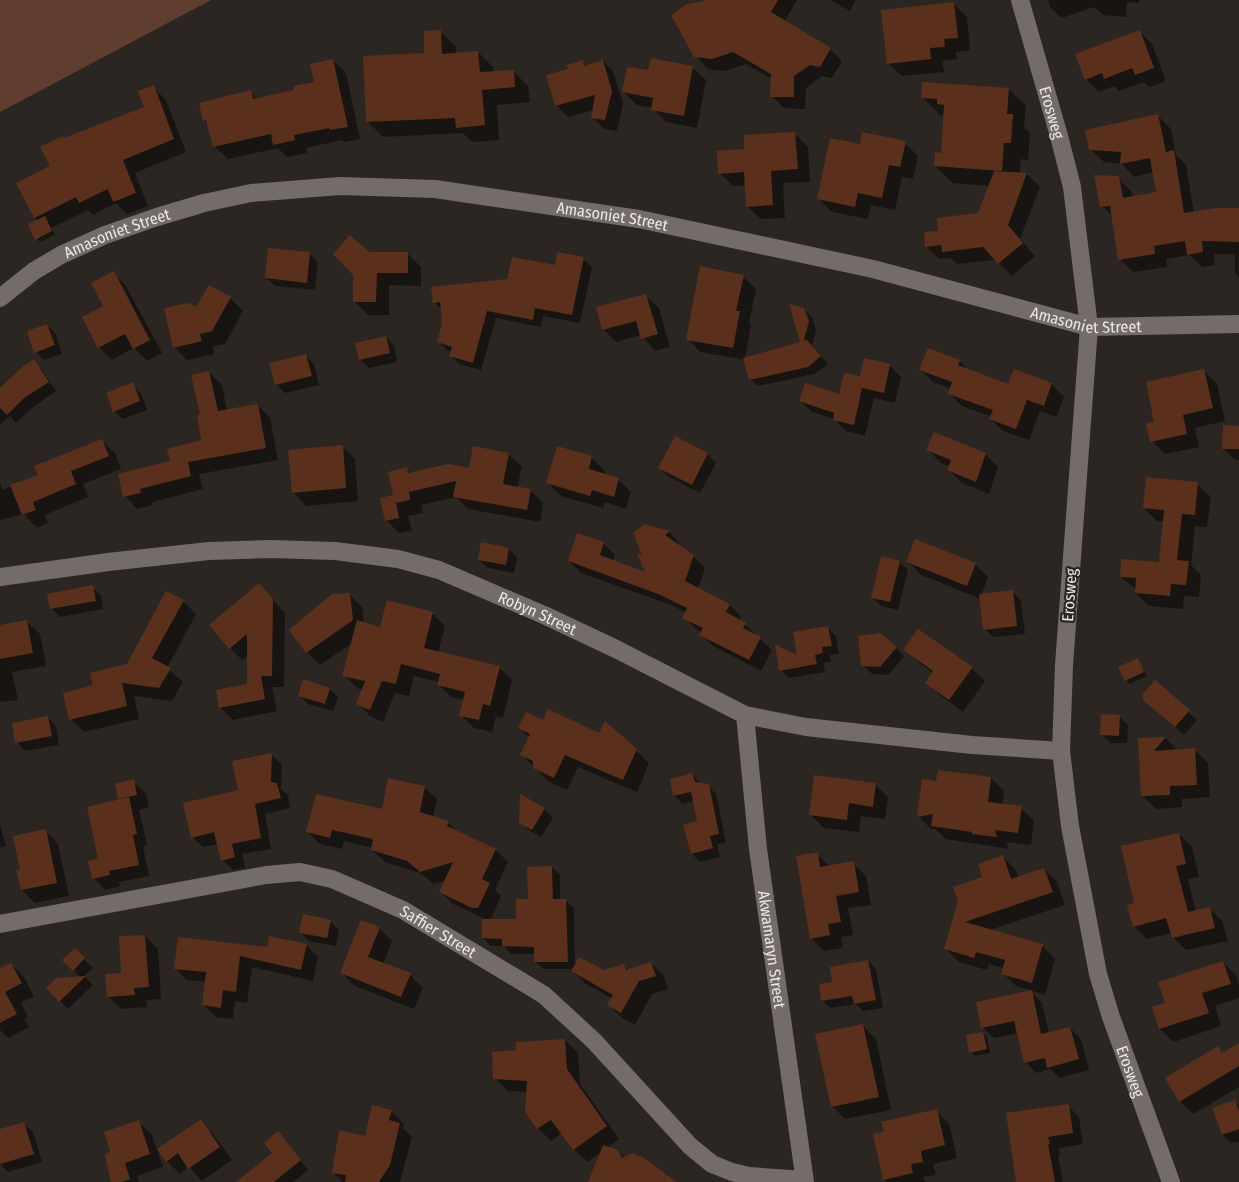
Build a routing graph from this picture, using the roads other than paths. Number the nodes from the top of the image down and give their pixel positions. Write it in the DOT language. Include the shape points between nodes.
graph roads {
  1 [pos="1020,0"];
  2 [pos="0,298"];
  3 [pos="1239,324"];
  4 [pos="1089,327"];
  5 [pos="0,577"];
  6 [pos="745,715"];
  7 [pos="1061,750"];
  8 [pos="0,924"];
  9 [pos="805,1181"];
  10 [pos="1171,1182"];
  1 -- 4 [label="street, Erosweg" via="1072,187"];
  2 -- 4 [label="street, Amasoniet Street" via="34,271 94,240 204,202 251,193 340,186 435,189 639,219 873,270"];
  3 -- 4 [label="street, Amasoniet Street"];
  4 -- 7 [label="street, Erosweg"];
  5 -- 6 [label="street, Robyn Street" via="209,551 334,551 398,559 439,570 544,615"];
  6 -- 7 [label="street, Robyn Street" via="806,727 972,745"];
  6 -- 9 [label="street, Akwamaryn Street" via="758,849"];
  7 -- 10 [label="street, Erosweg" via="1072,837 1098,974"];
  8 -- 9 [label="street, Saffier Street" via="266,875 300,872 332,879 403,910 544,995 594,1041 690,1146 712,1164 749,1176"];
}
